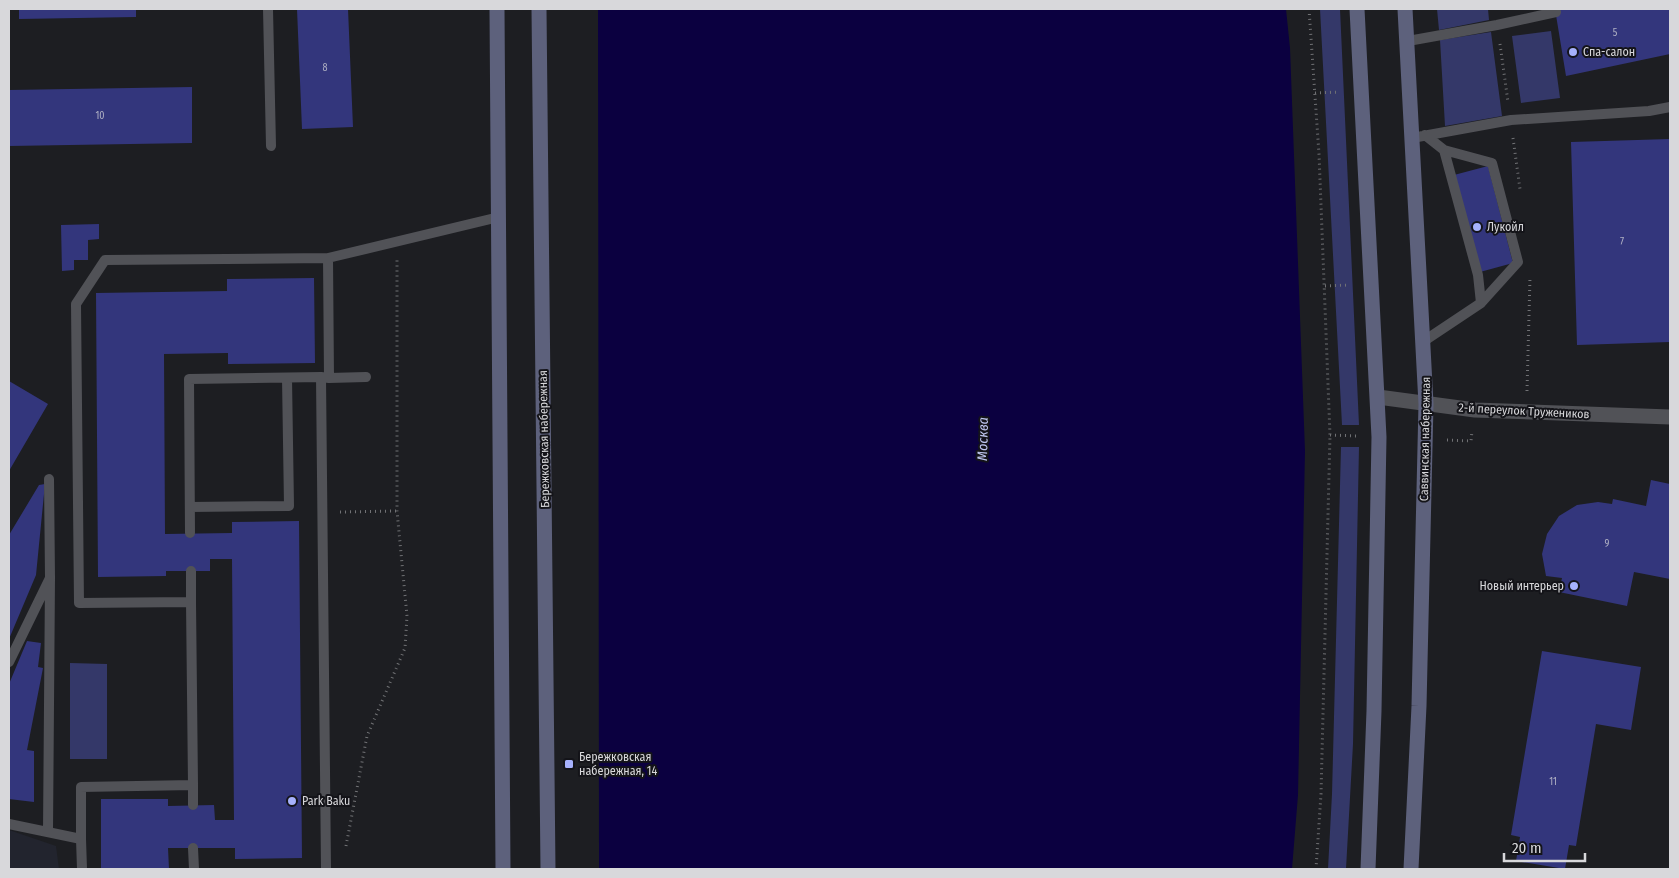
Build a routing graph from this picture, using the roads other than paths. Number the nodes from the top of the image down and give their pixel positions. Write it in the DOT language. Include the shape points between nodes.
graph roads {
  1 [pos="268,9"];
  2 [pos="496,9"];
  3 [pos="539,9"];
  4 [pos="1357,9"];
  5 [pos="1405,9"];
  6 [pos="1556,12"];
  7 [pos="1408,41"];
  8 [pos="1670,106"];
  9 [pos="1419,136"];
  10 [pos="271,146"];
  11 [pos="1444,150"];
  12 [pos="499,218"];
  13 [pos="328,258"];
  14 [pos="1481,303"];
  15 [pos="1424,341"];
  16 [pos="325,377"];
  17 [pos="366,377"];
  18 [pos="287,378"];
  19 [pos="1378,398"];
  20 [pos="1426,404"];
  21 [pos="1670,417"];
  22 [pos="49,479"];
  23 [pos="190,507"];
  24 [pos="190,533"];
  25 [pos="191,571"];
  26 [pos="50,578"];
  27 [pos="191,602"];
  28 [pos="9,662"];
  29 [pos="192,785"];
  30 [pos="193,805"];
  31 [pos="9,824"];
  32 [pos="48,832"];
  33 [pos="81,838"];
  34 [pos="193,848"];
  35 [pos="82,869"];
  36 [pos="194,869"];
  37 [pos="326,869"];
  38 [pos="503,869"];
  39 [pos="548,869"];
  40 [pos="1368,869"];
  41 [pos="1411,869"];
  1 -- 10 [label="lane"];
  2 -- 12 [label="main road"];
  3 -- 39 [label="main road, Бережковская набережная"];
  4 -- 19 [label="main road"];
  5 -- 7 [label="main road, Саввинская набережная"];
  6 -- 7 [label="lane"];
  7 -- 9 [label="main road, Саввинская набережная"];
  8 -- 9 [label="lane" via="1649,111 1511,120"];
  9 -- 11 [label="lane"];
  9 -- 15 [label="main road, Саввинская набережная"];
  11 -- 14 [label="lane" via="1478,275"];
  11 -- 14 [label="lane" via="1492,163 1518,262"];
  12 -- 13 [label="lane"];
  12 -- 38 [label="main road"];
  13 -- 16 [label="lane"];
  13 -- 27 [label="lane" via="105,260 76,304 79,603"];
  14 -- 15 [label="lane"];
  15 -- 20 [label="main road, Саввинская набережная"];
  16 -- 17 [label="lane"];
  16 -- 18 [label="lane"];
  16 -- 37 [label="lane" via="322,512"];
  18 -- 23 [label="lane" via="189,379"];
  18 -- 23 [label="lane" via="288,506"];
  19 -- 20 [label="street, 2-й переулок Тружеников"];
  19 -- 40 [label="main road"];
  20 -- 21 [label="street, 2-й переулок Тружеников" via="1475,410"];
  20 -- 41 [label="main road, Саввинская набережная" via="1420,706"];
  22 -- 26 [label="lane"];
  23 -- 24 [label="lane"];
  25 -- 27 [label="lane"];
  26 -- 28 [label="lane"];
  26 -- 32 [label="lane"];
  27 -- 29 [label="lane"];
  29 -- 30 [label="lane"];
  29 -- 33 [label="lane" via="80,787"];
  31 -- 32 [label="lane"];
  32 -- 33 [label="lane"];
  33 -- 35 [label="lane"];
  34 -- 36 [label="lane"];
}
